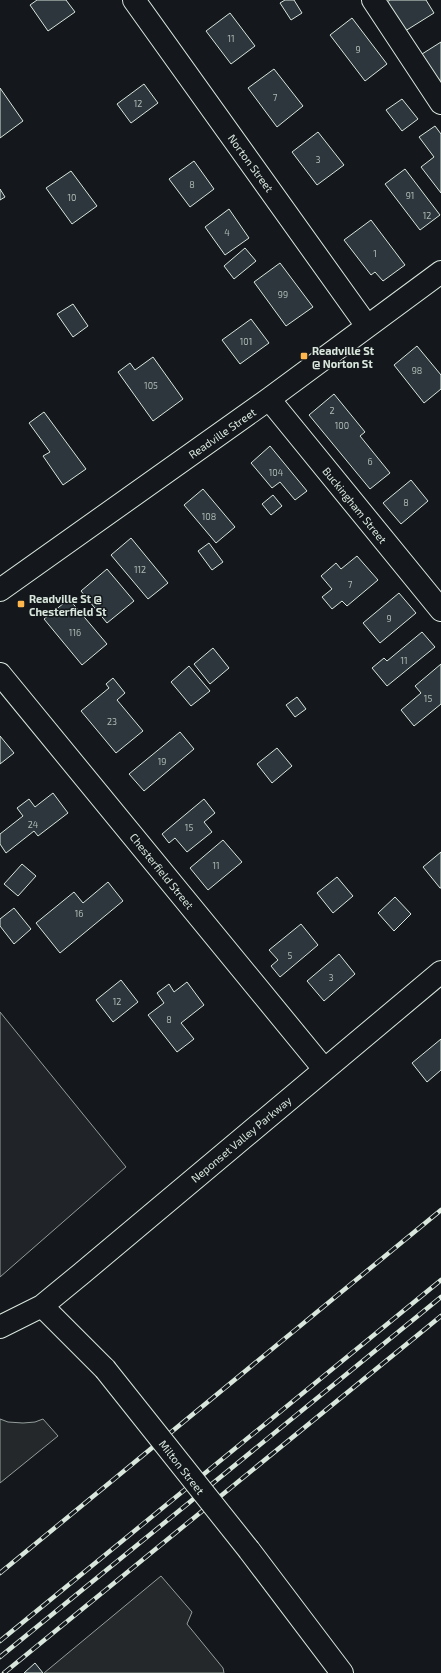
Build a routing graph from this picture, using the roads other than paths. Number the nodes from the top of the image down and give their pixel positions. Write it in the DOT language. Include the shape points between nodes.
graph roads {
  1 [pos="134,0"];
  2 [pos="374,0"];
  3 [pos="441,103"];
  4 [pos="441,272"];
  5 [pos="367,326"];
  6 [pos="269,399"];
  7 [pos="0,590"];
  8 [pos="441,610"];
  9 [pos="0,674"];
  10 [pos="441,972"];
  11 [pos="324,1069"];
  12 [pos="42,1306"];
  13 [pos="0,1327"];
  14 [pos="342,1673"];
  1 -- 5 [label="street, Norton Street"];
  2 -- 3 [label="street"];
  4 -- 5 [label="street, Readville Street"];
  5 -- 6 [label="street, Readville Street"];
  6 -- 7 [label="street, Readville Street"];
  6 -- 8 [label="street, Buckingham Street"];
  9 -- 11 [label="street, Chesterfield Street"];
  10 -- 11 [label="street, Neponset Valley Parkway"];
  11 -- 12 [label="street, Neponset Valley Parkway"];
  12 -- 13 [label="street"];
  12 -- 14 [label="street, Milton Street, bridge" via="105,1369 249,1550"];
}
